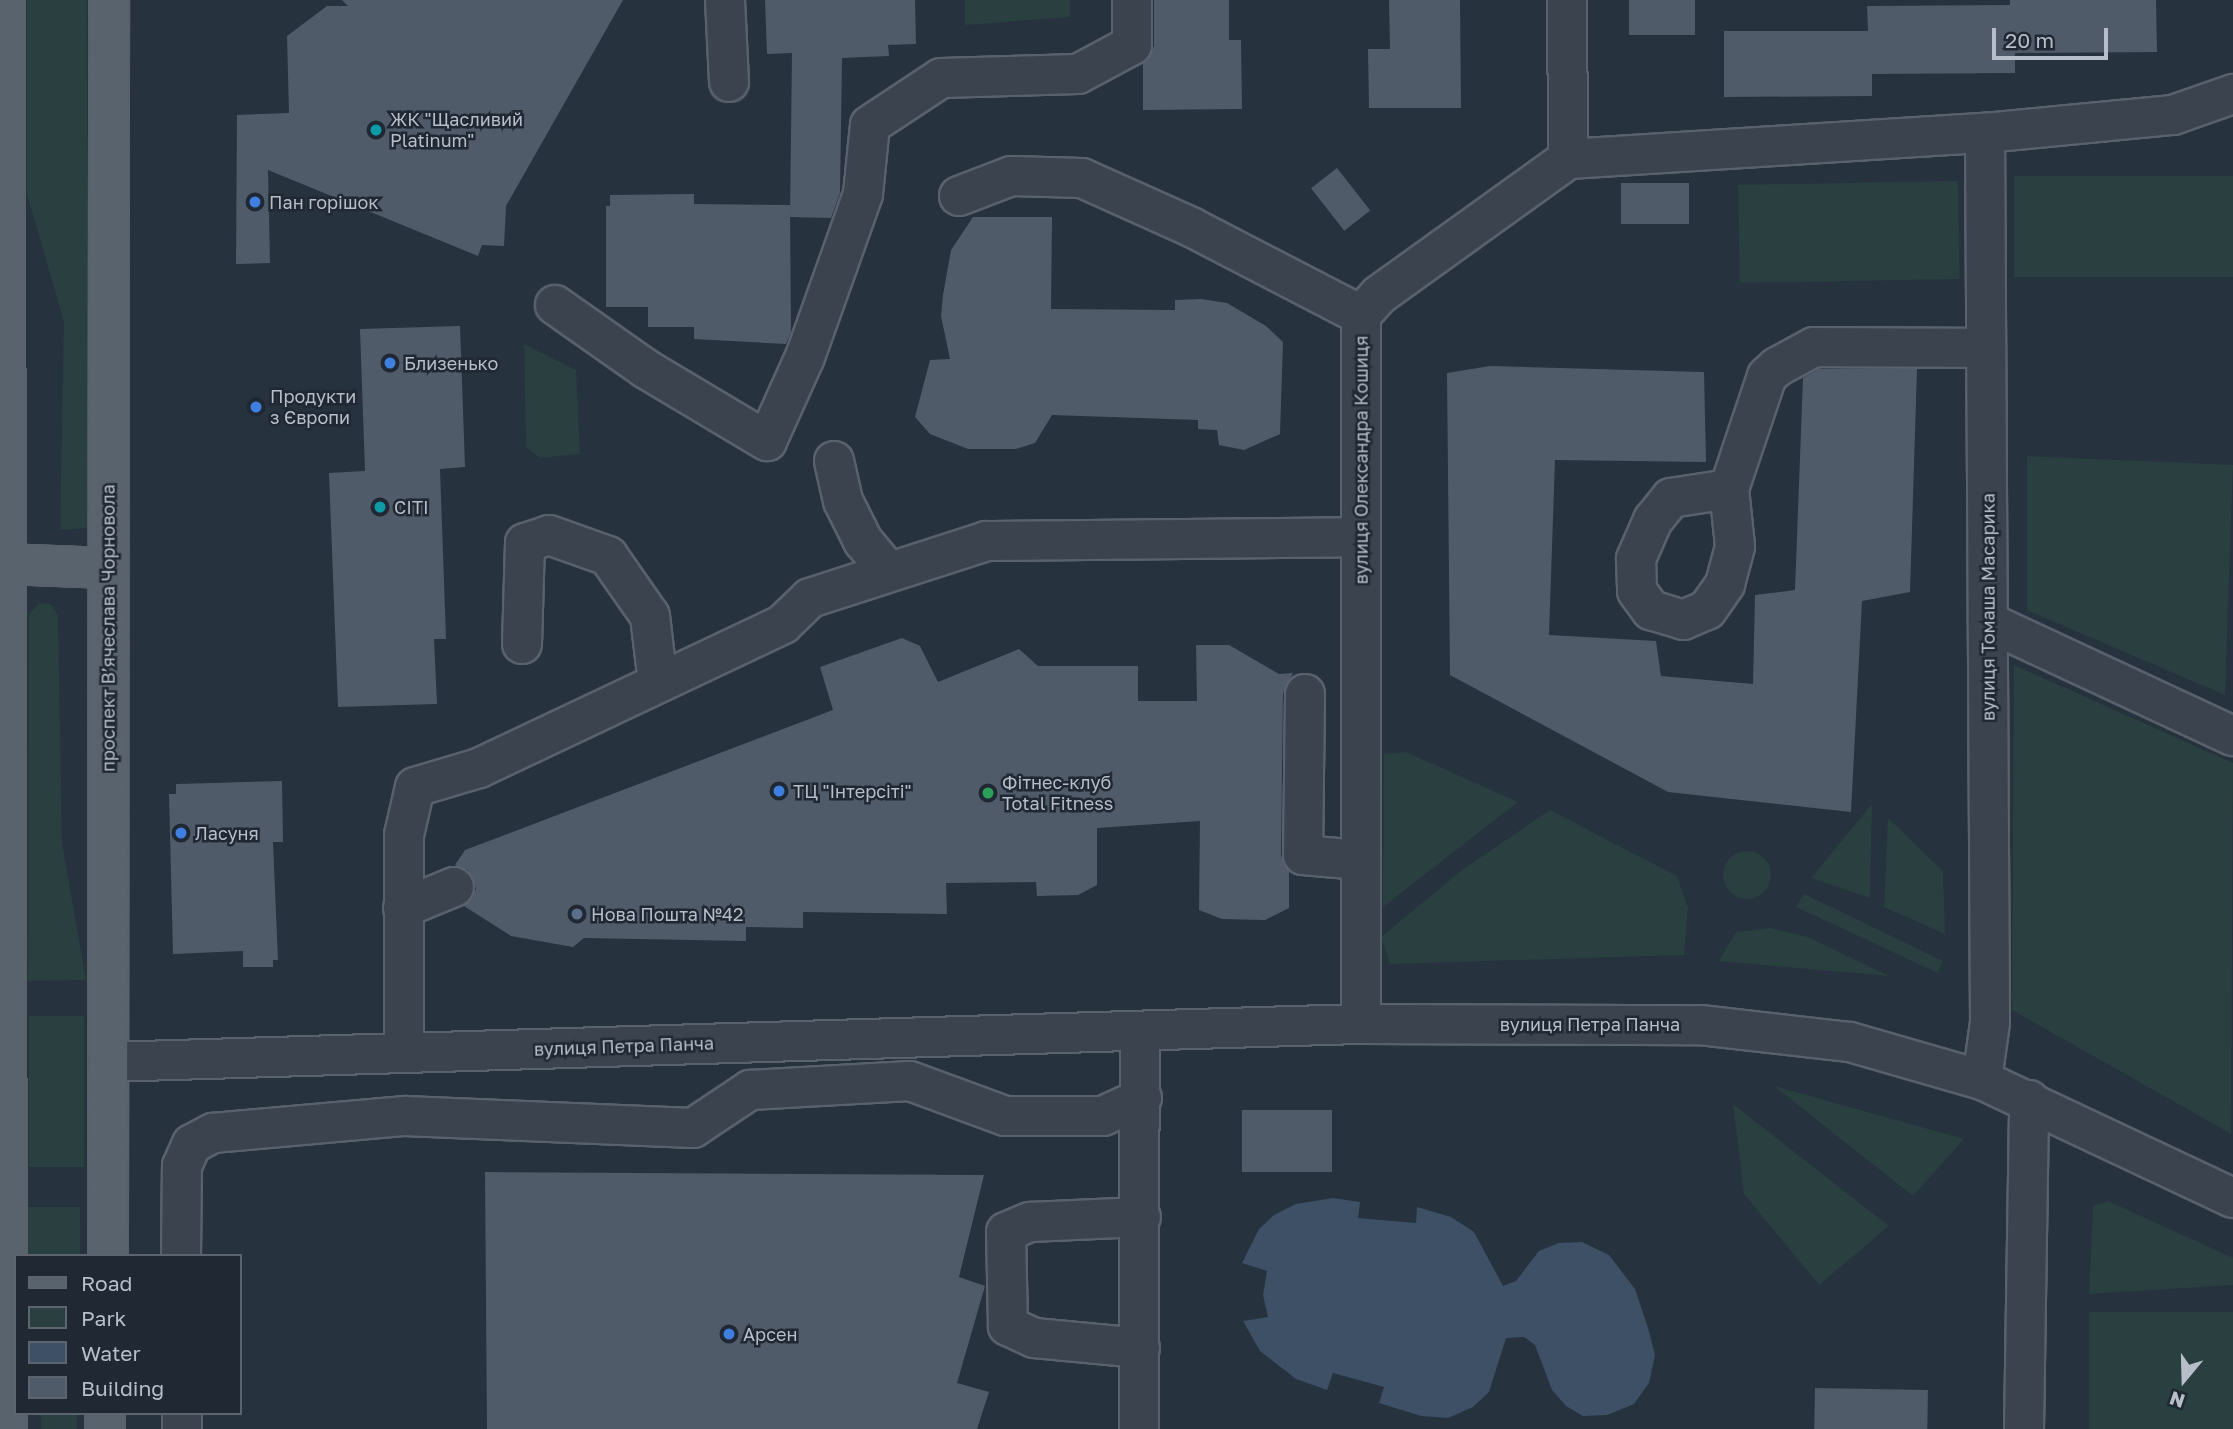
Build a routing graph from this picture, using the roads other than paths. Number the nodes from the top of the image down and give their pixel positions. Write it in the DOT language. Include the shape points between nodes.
graph roads {
  1 [pos="5,0"];
  2 [pos="109,0"];
  3 [pos="725,0"];
  4 [pos="1132,0"];
  5 [pos="1567,0"];
  6 [pos="729,82"];
  7 [pos="2233,94"];
  8 [pos="1985,133"];
  9 [pos="1568,159"];
  10 [pos="959,196"];
  11 [pos="555,306"];
  12 [pos="1361,314"];
  13 [pos="1986,348"];
  14 [pos="3,449"];
  15 [pos="834,461"];
  16 [pos="1729,489"];
  17 [pos="1359,537"];
  18 [pos="5,564"];
  19 [pos="107,568"];
  20 [pos="887,569"];
  21 [pos="1988,622"];
  22 [pos="522,644"];
  23 [pos="658,684"];
  24 [pos="1305,694"];
  25 [pos="2233,736"];
  26 [pos="1360,860"];
  27 [pos="454,887"];
  28 [pos="402,908"];
  29 [pos="1361,1024"];
  30 [pos="1140,1031"];
  31 [pos="404,1053"];
  32 [pos="108,1062"];
  33 [pos="1982,1080"];
  34 [pos="1142,1097"];
  35 [pos="2029,1100"];
  36 [pos="4,1121"];
  37 [pos="2233,1198"];
  38 [pos="1141,1217"];
  39 [pos="108,1254"];
  40 [pos="181,1254"];
  41 [pos="1140,1348"];
  42 [pos="7,1429"];
  43 [pos="1139,1429"];
  44 [pos="2024,1429"];
  1 -- 14 [label="main road"];
  2 -- 19 [label="main road, проспект Вʼячеслава Чорновола"];
  3 -- 6 [label="street"];
  4 -- 11 [label="street" via="1132,45 1078,74 941,78 870,125 863,194 805,358 767,441 646,369"];
  5 -- 9 [label="street"];
  7 -- 8 [label="street" via="2173,115"];
  8 -- 9 [label="street"];
  8 -- 13 [label="street, вулиця Томаша Масарика"];
  9 -- 12 [label="street, вулиця Олександра Кошиця" via="1379,295"];
  10 -- 12 [label="street" via="1011,176 1082,178 1191,227"];
  12 -- 17 [label="street, вулиця Олександра Кошиця"];
  13 -- 16 [label="street" via="1814,348 1796,354 1767,376"];
  13 -- 21 [label="street, вулиця Томаша Масарика"];
  14 -- 18 [label="main road"];
  15 -- 20 [label="street" via="843,501 863,541"];
  17 -- 20 [label="street" via="985,541"];
  17 -- 26 [label="street, вулиця Олександра Кошиця"];
  18 -- 19 [label="main road"];
  18 -- 36 [label="main road"];
  19 -- 32 [label="main road, проспект Вʼячеслава Чорновола"];
  20 -- 23 [label="street" via="810,598 783,624"];
  21 -- 25 [label="street"];
  21 -- 33 [label="street, вулиця Томаша Масарика" via="1990,1022"];
  22 -- 23 [label="street" via="525,543 549,535 608,556 650,616"];
  23 -- 28 [label="street" via="479,768 415,787 404,835"];
  24 -- 26 [label="street" via="1303,855"];
  26 -- 29 [label="street, вулиця Олександра Кошиця"];
  27 -- 28 [label="street"];
  28 -- 31 [label="street"];
  29 -- 30 [label="street, вулиця Петра Панча"];
  29 -- 33 [label="street, вулиця Петра Панча" via="1700,1025 1772,1030 1850,1042"];
  30 -- 31 [label="street, вулиця Петра Панча"];
  30 -- 34 [label="street"];
  31 -- 32 [label="street, вулиця Петра Панча"];
  32 -- 39 [label="main road, проспект Вʼячеслава Чорновола"];
  33 -- 35 [label="street, вулиця Петра Панча"];
  34 -- 38 [label="street"];
  34 -- 40 [label="street" via="1103,1116 1005,1116 910,1081 750,1090 693,1128 404,1116 213,1133 192,1144 182,1166"];
  35 -- 37 [label="street, вулиця Петра Панча"];
  35 -- 44 [label="street"];
  36 -- 42 [label="main road"];
  38 -- 41 [label="street"];
  38 -- 41 [label="street" via="1030,1222 1006,1232 1008,1326 1034,1338"];
  41 -- 43 [label="street"];
}
